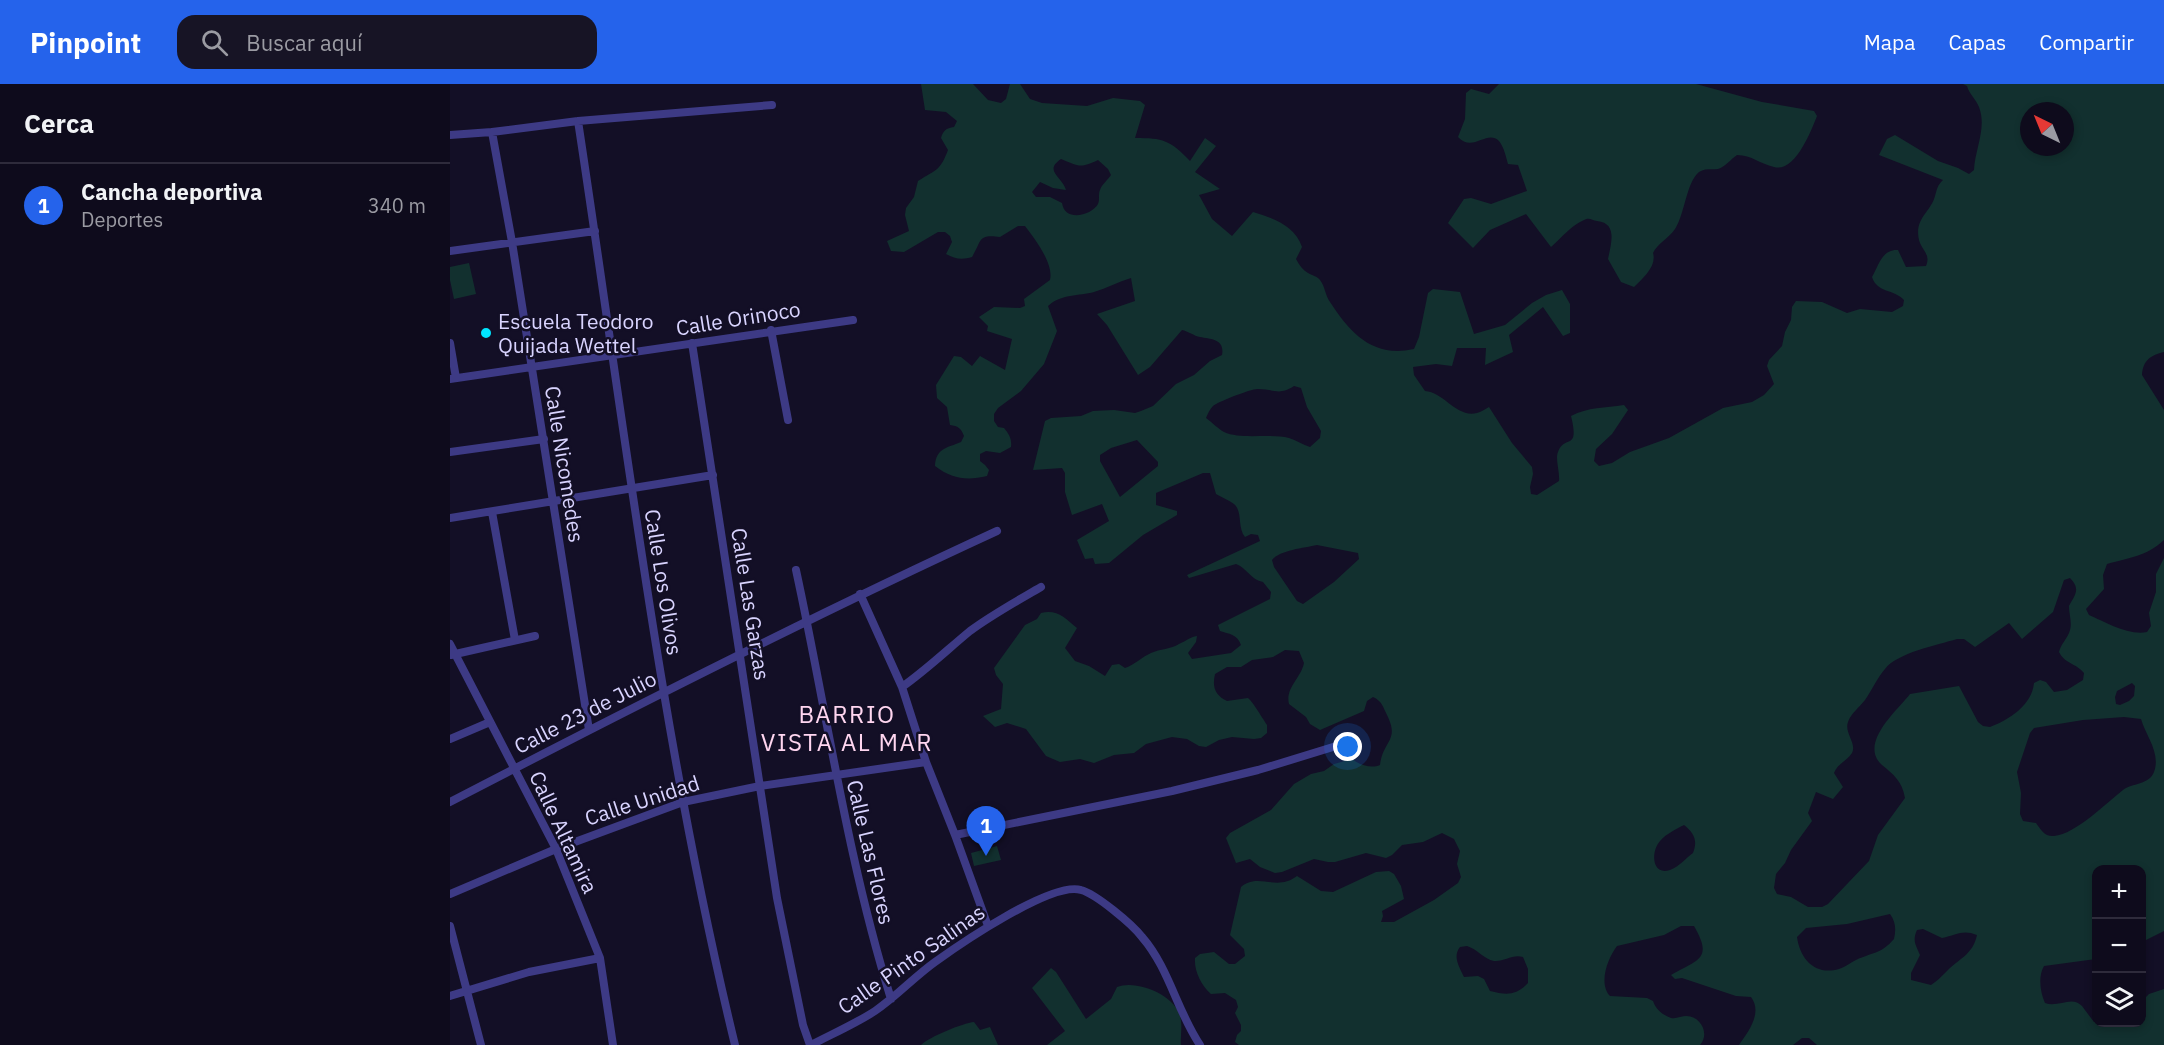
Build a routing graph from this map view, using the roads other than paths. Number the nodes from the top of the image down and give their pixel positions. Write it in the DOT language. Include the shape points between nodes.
graph roads {
  1 [pos="772,105"];
  2 [pos="578,121"];
  3 [pos="492,132"];
  4 [pos="450,135"];
  5 [pos="595,231"];
  6 [pos="512,242"];
  7 [pos="450,251"];
  8 [pos="853,320"];
  9 [pos="771,330"];
  10 [pos="450,343"];
  11 [pos="692,343"];
  12 [pos="612,355"];
  13 [pos="532,366"];
  14 [pos="453,379"];
  15 [pos="788,420"];
  16 [pos="544,439"];
  17 [pos="450,452"];
  18 [pos="713,475"];
  19 [pos="630,488"];
  20 [pos="552,500"];
  21 [pos="492,512"];
  22 [pos="450,518"];
  23 [pos="997,531"];
  24 [pos="796,570"];
  25 [pos="1041,587"];
  26 [pos="860,594"];
  27 [pos="807,621"];
  28 [pos="535,636"];
  29 [pos="515,640"];
  30 [pos="450,645"];
  31 [pos="452,654"];
  32 [pos="740,654"];
  33 [pos="902,687"];
  34 [pos="663,691"];
  35 [pos="490,722"];
  36 [pos="589,730"];
  37 [pos="450,739"];
  38 [pos="1346,743"];
  39 [pos="926,762"];
  40 [pos="514,769"];
  41 [pos="835,774"];
  42 [pos="760,786"];
  43 [pos="450,802"];
  44 [pos="683,802"];
  45 [pos="955,835"];
  46 [pos="556,849"];
  47 [pos="450,894"];
  48 [pos="450,926"];
  49 [pos="988,926"];
  50 [pos="600,958"];
  51 [pos="468,991"];
  52 [pos="450,996"];
  53 [pos="891,999"];
  54 [pos="481,1045"];
  55 [pos="613,1045"];
  56 [pos="735,1045"];
  57 [pos="810,1045"];
  58 [pos="1200,1045"];
  1 -- 2 [label="street"];
  2 -- 3 [label="street"];
  2 -- 5 [label="street, Calle Los Olivos"];
  3 -- 4 [label="street"];
  3 -- 6 [label="street, Calle Nicomedes"];
  5 -- 6 [label="street"];
  5 -- 12 [label="street, Calle Los Olivos"];
  6 -- 7 [label="street"];
  6 -- 13 [label="street, Calle Nicomedes"];
  8 -- 9 [label="street, Calle Orinoco"];
  9 -- 11 [label="street, Calle Orinoco"];
  9 -- 15 [label="street"];
  10 -- 14 [label="street"];
  11 -- 12 [label="street, Calle Orinoco"];
  11 -- 18 [label="street, Calle Las Garzas"];
  12 -- 13 [label="street, Calle Orinoco"];
  12 -- 19 [label="street, Calle Los Olivos"];
  13 -- 14 [label="street, Calle Orinoco"];
  13 -- 16 [label="street, Calle Nicomedes"];
  16 -- 17 [label="street"];
  16 -- 20 [label="street, Calle Nicomedes"];
  18 -- 19 [label="street"];
  18 -- 32 [label="street, Calle Las Garzas"];
  19 -- 20 [label="street"];
  19 -- 34 [label="street, Calle Los Olivos"];
  20 -- 21 [label="street"];
  20 -- 36 [label="street, Calle Nicomedes"];
  21 -- 22 [label="street"];
  21 -- 29 [label="street"];
  23 -- 26 [label="street, Calle 23 de Julio"];
  24 -- 27 [label="street, Calle Las Flores"];
  25 -- 33 [label="street" via="969,632"];
  26 -- 27 [label="street, Calle 23 de Julio"];
  26 -- 33 [label="street"];
  27 -- 32 [label="street, Calle 23 de Julio"];
  27 -- 41 [label="street, Calle Las Flores"];
  28 -- 29 [label="street"];
  29 -- 31 [label="street"];
  30 -- 31 [label="street, Calle Altamira"];
  31 -- 35 [label="street, Calle Altamira"];
  32 -- 34 [label="street, Calle 23 de Julio"];
  32 -- 42 [label="street, Calle Las Garzas"];
  33 -- 39 [label="street"];
  34 -- 36 [label="street, Calle 23 de Julio"];
  34 -- 44 [label="street, Calle Los Olivos"];
  35 -- 37 [label="street"];
  35 -- 40 [label="street, Calle Altamira"];
  36 -- 40 [label="street, Calle 23 de Julio"];
  38 -- 45 [label="street" via="1172,791"];
  39 -- 41 [label="street, Calle Unidad"];
  39 -- 45 [label="street"];
  40 -- 43 [label="street, Calle 23 de Julio"];
  40 -- 46 [label="street, Calle Altamira"];
  41 -- 42 [label="street, Calle Unidad"];
  41 -- 53 [label="street, Calle Las Flores" via="875,948"];
  42 -- 44 [label="street, Calle Unidad"];
  42 -- 57 [label="street, Calle Las Garzas" via="777,898"];
  44 -- 46 [label="street, Calle Unidad"];
  44 -- 56 [label="street, Calle Los Olivos"];
  45 -- 49 [label="street"];
  46 -- 47 [label="street, Calle Unidad"];
  46 -- 50 [label="street, Calle Altamira"];
  48 -- 51 [label="street"];
  49 -- 53 [label="street, Calle Pinto Salinas" via="934,962"];
  49 -- 58 [label="street, Calle Pinto Salinas" via="1058,892 1081,890 1117,912 1143,937"];
  50 -- 51 [label="street" via="529,972"];
  50 -- 55 [label="street, Calle Altamira"];
  51 -- 52 [label="street"];
  51 -- 54 [label="street"];
  53 -- 57 [label="street, Calle Pinto Salinas"];
}
